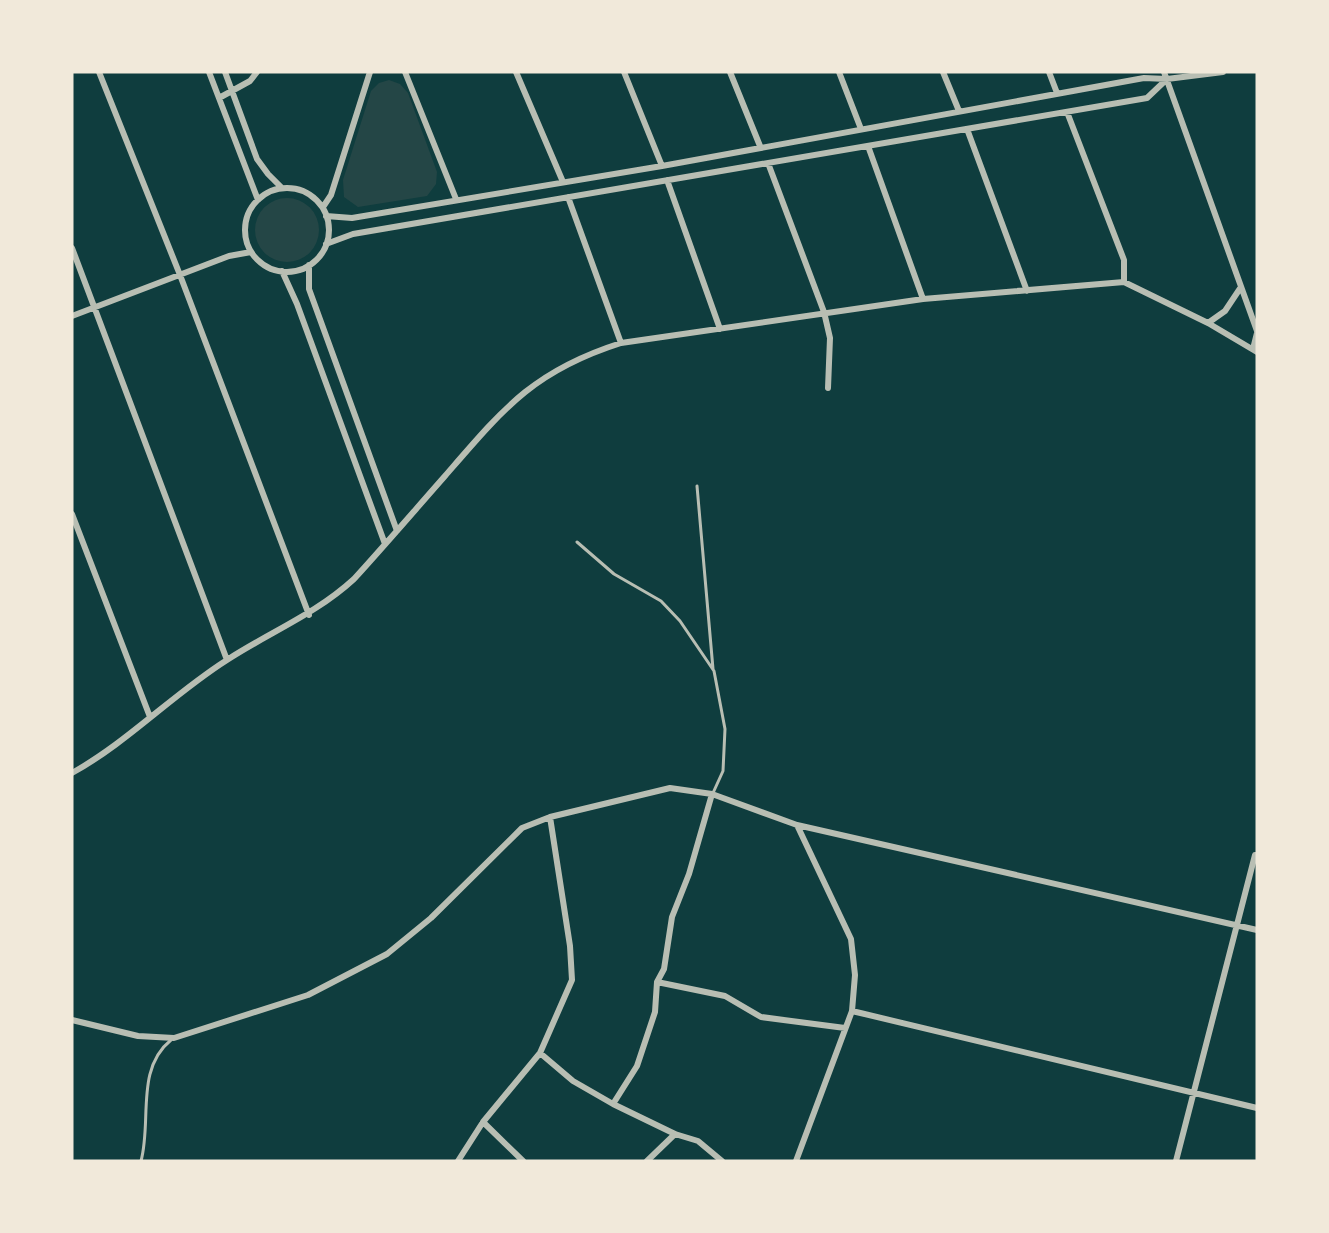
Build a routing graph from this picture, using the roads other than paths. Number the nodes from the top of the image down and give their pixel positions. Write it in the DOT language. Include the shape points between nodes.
graph roads {
  1 [pos="99,72"];
  2 [pos="209,72"];
  3 [pos="225,72"];
  4 [pos="257,72"];
  5 [pos="370,72"];
  6 [pos="405,72"];
  7 [pos="516,72"];
  8 [pos="624,72"];
  9 [pos="730,72"];
  10 [pos="839,72"];
  11 [pos="943,72"];
  12 [pos="1049,72"];
  13 [pos="1164,72"];
  14 [pos="1222,72"];
  15 [pos="1167,79"];
  16 [pos="233,92"];
  17 [pos="1057,93"];
  18 [pos="219,98"];
  19 [pos="959,111"];
  20 [pos="1066,112"];
  21 [pos="861,129"];
  22 [pos="967,129"];
  23 [pos="760,146"];
  24 [pos="868,146"];
  25 [pos="768,163"];
  26 [pos="662,166"];
  27 [pos="667,180"];
  28 [pos="563,182"];
  29 [pos="282,188"];
  30 [pos="568,197"];
  31 [pos="456,199"];
  32 [pos="258,200"];
  33 [pos="323,207"];
  34 [pos="326,216"];
  35 [pos="326,244"];
  36 [pos="72,248"];
  37 [pos="251,252"];
  38 [pos="309,266"];
  39 [pos="282,271"];
  40 [pos="180,275"];
  41 [pos="1124,282"];
  42 [pos="1241,287"];
  43 [pos="1027,291"];
  44 [pos="923,299"];
  45 [pos="93,308"];
  46 [pos="824,312"];
  47 [pos="72,316"];
  48 [pos="1208,323"];
  49 [pos="720,329"];
  50 [pos="1257,332"];
  51 [pos="621,343"];
  52 [pos="1255,351"];
  53 [pos="828,388"];
  54 [pos="697,486"];
  55 [pos="72,514"];
  56 [pos="397,531"];
  57 [pos="577,542"];
  58 [pos="385,544"];
  59 [pos="309,615"];
  60 [pos="227,660"];
  61 [pos="714,671"];
  62 [pos="150,717"];
  63 [pos="72,773"];
  64 [pos="712,794"];
  65 [pos="550,817"];
  66 [pos="797,825"];
  67 [pos="1255,855"];
  68 [pos="1238,925"];
  69 [pos="1257,930"];
  70 [pos="657,982"];
  71 [pos="852,1011"];
  72 [pos="72,1020"];
  73 [pos="845,1028"];
  74 [pos="174,1038"];
  75 [pos="540,1053"];
  76 [pos="1194,1092"];
  77 [pos="612,1104"];
  78 [pos="1257,1108"];
  79 [pos="483,1122"];
  80 [pos="675,1134"];
  81 [pos="141,1161"];
  82 [pos="458,1161"];
  83 [pos="523,1161"];
  84 [pos="647,1161"];
  85 [pos="722,1161"];
  86 [pos="796,1161"];
  87 [pos="1176,1161"];
  1 -- 40 [label="street"];
  2 -- 18 [label="street"];
  3 -- 16 [label="street"];
  4 -- 16 [label="street"];
  5 -- 33 [label="street" via="331,195"];
  6 -- 31 [label="street"];
  7 -- 28 [label="street"];
  8 -- 26 [label="street"];
  9 -- 23 [label="street"];
  10 -- 21 [label="street"];
  11 -- 19 [label="street"];
  12 -- 17 [label="street"];
  13 -- 15 [label="street"];
  14 -- 15 [label="street"];
  15 -- 17 [label="street" via="1144,78"];
  15 -- 20 [label="street" via="1147,98"];
  15 -- 42 [label="street"];
  16 -- 18 [label="street"];
  16 -- 29 [label="street" via="257,159"];
  17 -- 19 [label="street"];
  18 -- 32 [label="street"];
  19 -- 21 [label="street"];
  20 -- 22 [label="street"];
  20 -- 41 [label="street" via="1124,260"];
  21 -- 23 [label="street"];
  22 -- 24 [label="street"];
  22 -- 43 [label="street"];
  23 -- 26 [label="street"];
  24 -- 25 [label="street"];
  24 -- 44 [label="street"];
  25 -- 27 [label="street"];
  25 -- 46 [label="street"];
  26 -- 28 [label="street"];
  27 -- 30 [label="street"];
  27 -- 49 [label="street"];
  28 -- 31 [label="street"];
  29 -- 32 [label="street"];
  29 -- 33 [label="street" via="301,190"];
  30 -- 35 [label="street" via="353,234"];
  30 -- 51 [label="street"];
  31 -- 34 [label="street" via="352,218"];
  32 -- 37 [label="street" via="246,225"];
  33 -- 34 [label="street"];
  34 -- 35 [label="street"];
  35 -- 38 [label="street"];
  36 -- 45 [label="street"];
  37 -- 39 [label="street" via="264,265"];
  37 -- 40 [label="street"];
  38 -- 39 [label="street"];
  38 -- 56 [label="street" via="309,289"];
  39 -- 58 [label="street"];
  40 -- 45 [label="street"];
  40 -- 59 [label="street"];
  41 -- 43 [label="street"];
  41 -- 48 [label="street"];
  42 -- 48 [label="street" via="1225,311"];
  42 -- 50 [label="street"];
  43 -- 44 [label="street"];
  44 -- 46 [label="street"];
  45 -- 47 [label="street"];
  45 -- 60 [label="street"];
  46 -- 49 [label="street"];
  46 -- 53 [label="street" via="830,338"];
  48 -- 52 [label="street"];
  49 -- 51 [label="street"];
  50 -- 52 [label="street"];
  51 -- 56 [label="street" via="578,358 522,393 492,420"];
  54 -- 61 [label="lane"];
  55 -- 62 [label="street"];
  56 -- 58 [label="street"];
  57 -- 61 [label="lane" via="614,574 662,601 681,621"];
  58 -- 59 [label="street" via="354,579"];
  59 -- 60 [label="street"];
  60 -- 62 [label="street"];
  61 -- 64 [label="lane" via="725,729 723,771"];
  62 -- 63 [label="street"];
  64 -- 65 [label="street" via="670,788"];
  64 -- 66 [label="street"];
  64 -- 70 [label="street" via="672,917 664,969"];
  65 -- 74 [label="street" via="522,828 431,918 387,954 308,995"];
  65 -- 75 [label="street" via="572,980"];
  66 -- 68 [label="street"];
  66 -- 71 [label="street" via="851,939 855,975"];
  67 -- 68 [label="street"];
  68 -- 69 [label="street"];
  68 -- 76 [label="street"];
  70 -- 73 [label="street" via="725,996 761,1017"];
  70 -- 77 [label="street" via="656,1012 637,1066"];
  71 -- 73 [label="street"];
  71 -- 76 [label="street"];
  72 -- 74 [label="street" via="138,1036"];
  73 -- 86 [label="street"];
  74 -- 81 [label="lane" via="159,1049 147,1078 146,1141"];
  75 -- 77 [label="street" via="573,1081"];
  75 -- 79 [label="street"];
  76 -- 78 [label="street"];
  76 -- 87 [label="street"];
  77 -- 80 [label="street"];
  79 -- 82 [label="street"];
  79 -- 83 [label="street"];
  80 -- 84 [label="street"];
  80 -- 85 [label="street" via="698,1141"];
}
